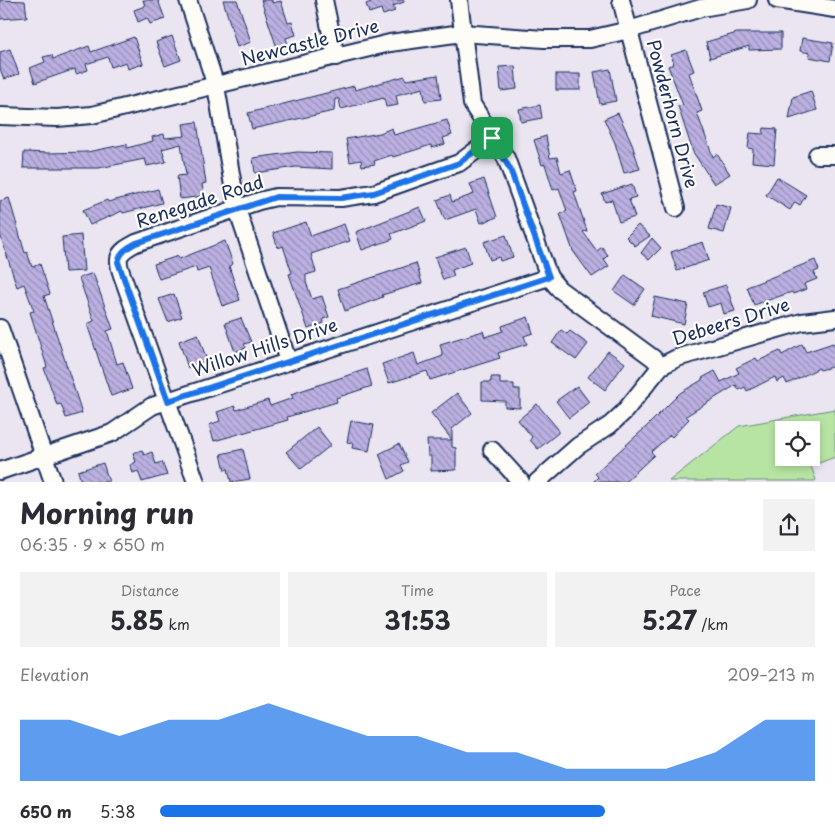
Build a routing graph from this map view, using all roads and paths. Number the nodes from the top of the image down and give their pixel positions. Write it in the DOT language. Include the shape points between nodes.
graph roads {
  1 [pos="188,0"];
  2 [pos="324,0"];
  3 [pos="458,0"];
  4 [pos="621,0"];
  5 [pos="748,0"];
  6 [pos="777,0"];
  7 [pos="720,2"];
  8 [pos="835,9"];
  9 [pos="629,30"];
  10 [pos="462,33"];
  11 [pos="336,57"];
  12 [pos="216,86"];
  13 [pos="0,116"];
  14 [pos="492,138"];
  15 [pos="816,155"];
  16 [pos="835,155"];
  17 [pos="676,208"];
  18 [pos="237,209"];
  19 [pos="549,277"];
  20 [pos="835,318"];
  21 [pos="0,328"];
  22 [pos="288,361"];
  23 [pos="660,366"];
  24 [pos="168,401"];
  25 [pos="492,450"];
  26 [pos="44,456"];
  27 [pos="0,471"];
  28 [pos="53,482"];
  29 [pos="196,482"];
  30 [pos="521,482"];
  31 [pos="537,482"];
  1 -- 12 [label="street"];
  2 -- 11 [label="street"];
  3 -- 10 [label="street"];
  4 -- 9 [label="street, Powderhorn Drive"];
  5 -- 7 [label="street, Newcastle Drive"];
  6 -- 8 [label="street"];
  7 -- 9 [label="street, Newcastle Drive"];
  9 -- 10 [label="street, Newcastle Drive" via="569,40"];
  9 -- 17 [label="street, Powderhorn Drive"];
  10 -- 11 [label="street, Newcastle Drive" via="412,39"];
  10 -- 14 [label="street" via="472,104"];
  11 -- 12 [label="street, Newcastle Drive"];
  12 -- 13 [label="street, Newcastle Drive" via="92,115 57,118"];
  12 -- 18 [label="street"];
  14 -- 18 [label="street, Renegade Road" via="459,163 374,193 341,198 276,197"];
  14 -- 19 [label="street" via="508,163"];
  15 -- 16 [label="street"];
  18 -- 22 [label="street"];
  18 -- 24 [label="street, Renegade Road" via="136,243 120,255 118,262 122,275"];
  19 -- 22 [label="street, Willow Hills Drive"];
  19 -- 23 [label="street" via="559,290"];
  20 -- 23 [label="street, Debeers Drive" via="802,322 676,358"];
  21 -- 26 [label="street"];
  22 -- 24 [label="street, Willow Hills Drive"];
  23 -- 31 [label="street, Debeers Drive" via="624,412 563,457"];
  24 -- 26 [label="street, Willow Hills Drive" via="152,406 112,433"];
  24 -- 29 [label="street, Renegade Road"];
  25 -- 30 [label="street"];
  26 -- 27 [label="street, Willow Hills Drive"];
  26 -- 28 [label="street"];
}
